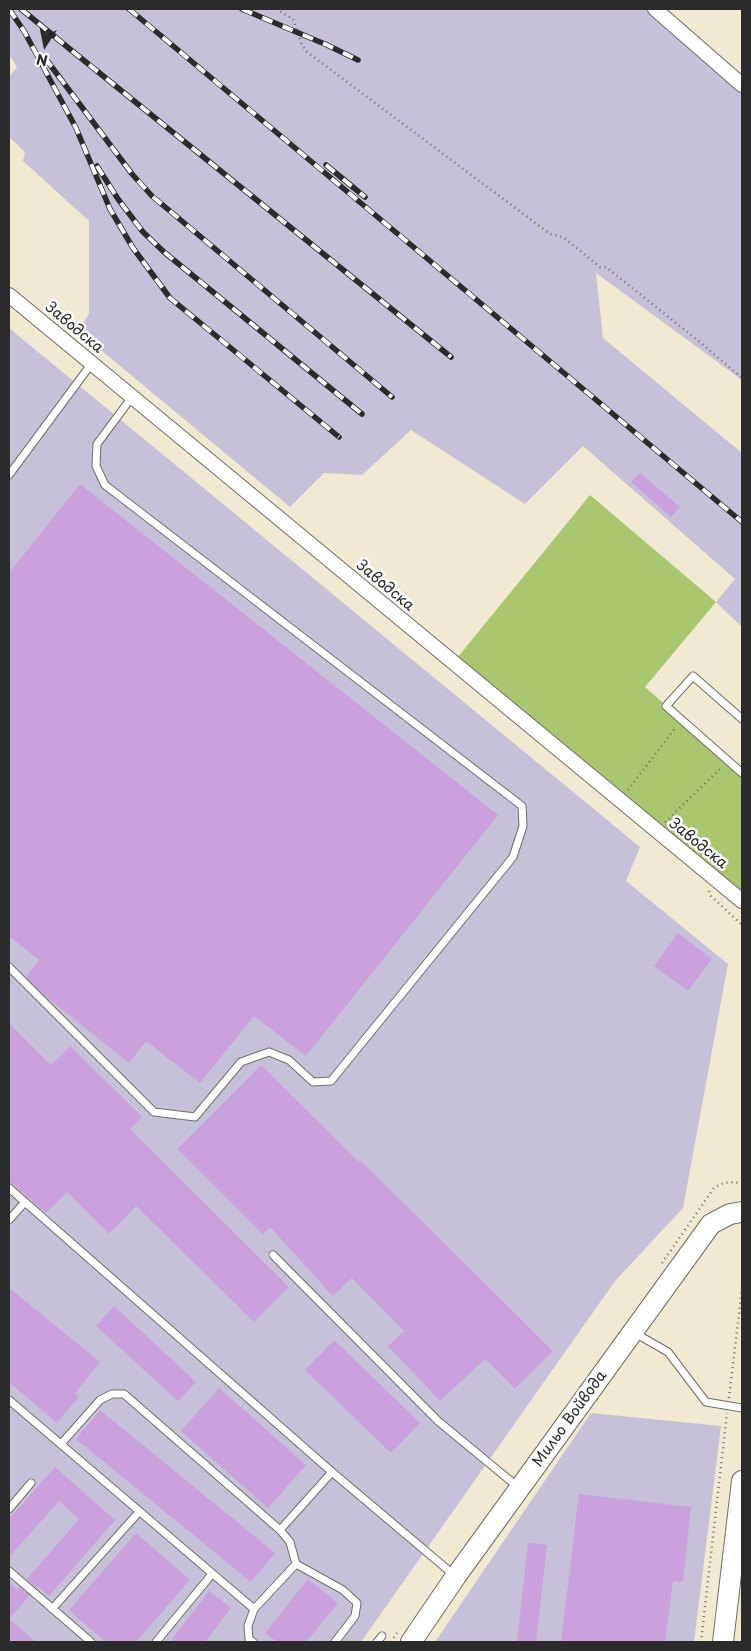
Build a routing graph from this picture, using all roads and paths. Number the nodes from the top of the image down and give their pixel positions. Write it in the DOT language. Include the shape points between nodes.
graph roads {
  1 [pos="276,9"];
  2 [pos="655,9"];
  3 [pos="742,85"];
  4 [pos="9,295"];
  5 [pos="92,363"];
  6 [pos="742,378"];
  7 [pos="132,397"];
  8 [pos="9,475"];
  9 [pos="742,719"];
  10 [pos="682,720"];
  11 [pos="729,761"];
  12 [pos="742,773"];
  13 [pos="620,800"];
  14 [pos="656,830"];
  15 [pos="742,901"];
  16 [pos="9,967"];
  17 [pos="9,1188"];
  18 [pos="25,1202"];
  19 [pos="742,1212"];
  20 [pos="9,1220"];
  21 [pos="273,1255"];
  22 [pos="742,1288"];
  23 [pos="633,1332"];
  24 [pos="9,1400"];
  25 [pos="728,1406"];
  26 [pos="742,1408"];
  27 [pos="61,1444"];
  28 [pos="332,1472"];
  29 [pos="742,1481"];
  30 [pos="31,1483"];
  31 [pos="520,1489"];
  32 [pos="9,1509"];
  33 [pos="139,1512"];
  34 [pos="280,1530"];
  35 [pos="296,1564"];
  36 [pos="9,1571"];
  37 [pos="212,1574"];
  38 [pos="456,1576"];
  39 [pos="52,1609"];
  40 [pos="254,1609"];
  41 [pos="91,1642"];
  42 [pos="156,1642"];
  43 [pos="253,1642"];
  44 [pos="335,1642"];
  45 [pos="411,1642"];
  46 [pos="701,1642"];
  47 [pos="723,1642"];
  1 -- 6 [label="path" via="293,19 307,52 550,234 563,237 600,267 606,268"];
  2 -- 3 [label="street"];
  4 -- 5 [label="street, Заводска"];
  5 -- 7 [label="street, Заводска"];
  5 -- 8 [label="lane"];
  7 -- 13 [label="street, Заводска"];
  7 -- 16 [label="lane" via="97,444 96,466 105,485 522,806 523,826 513,857 331,1080 313,1082 289,1060 269,1052 241,1062 195,1116 154,1112"];
  9 -- 10 [label="lane" via="693,676 666,706"];
  10 -- 11 [label="lane"];
  10 -- 13 [label="path"];
  11 -- 12 [label="lane"];
  11 -- 14 [label="path"];
  13 -- 14 [label="street, Заводска"];
  14 -- 15 [label="street, Заводска"];
  17 -- 18 [label="lane"];
  18 -- 20 [label="lane"];
  18 -- 28 [label="lane"];
  19 -- 23 [label="street, Мильо Войвода" via="711,1224"];
  21 -- 31 [label="lane" via="438,1421"];
  22 -- 25 [label="path"];
  23 -- 25 [label="lane" via="668,1352 706,1402"];
  23 -- 31 [label="street, Мильо Войвода"];
  24 -- 27 [label="lane"];
  25 -- 26 [label="lane"];
  25 -- 46 [label="path"];
  27 -- 33 [label="lane"];
  27 -- 34 [label="lane" via="100,1400 112,1394 124,1394"];
  28 -- 34 [label="lane"];
  28 -- 38 [label="lane"];
  29 -- 47 [label="street"];
  30 -- 32 [label="lane"];
  31 -- 38 [label="street, Мильо Войвода"];
  33 -- 37 [label="lane"];
  33 -- 39 [label="lane"];
  34 -- 35 [label="lane" via="290,1542"];
  35 -- 40 [label="lane"];
  35 -- 44 [label="lane" via="343,1590 357,1603 355,1616"];
  36 -- 39 [label="lane"];
  37 -- 40 [label="lane"];
  37 -- 42 [label="lane"];
  38 -- 45 [label="street, Мильо Войвода"];
  39 -- 41 [label="lane"];
  40 -- 43 [label="lane" via="248,1626 249,1639"];
}
